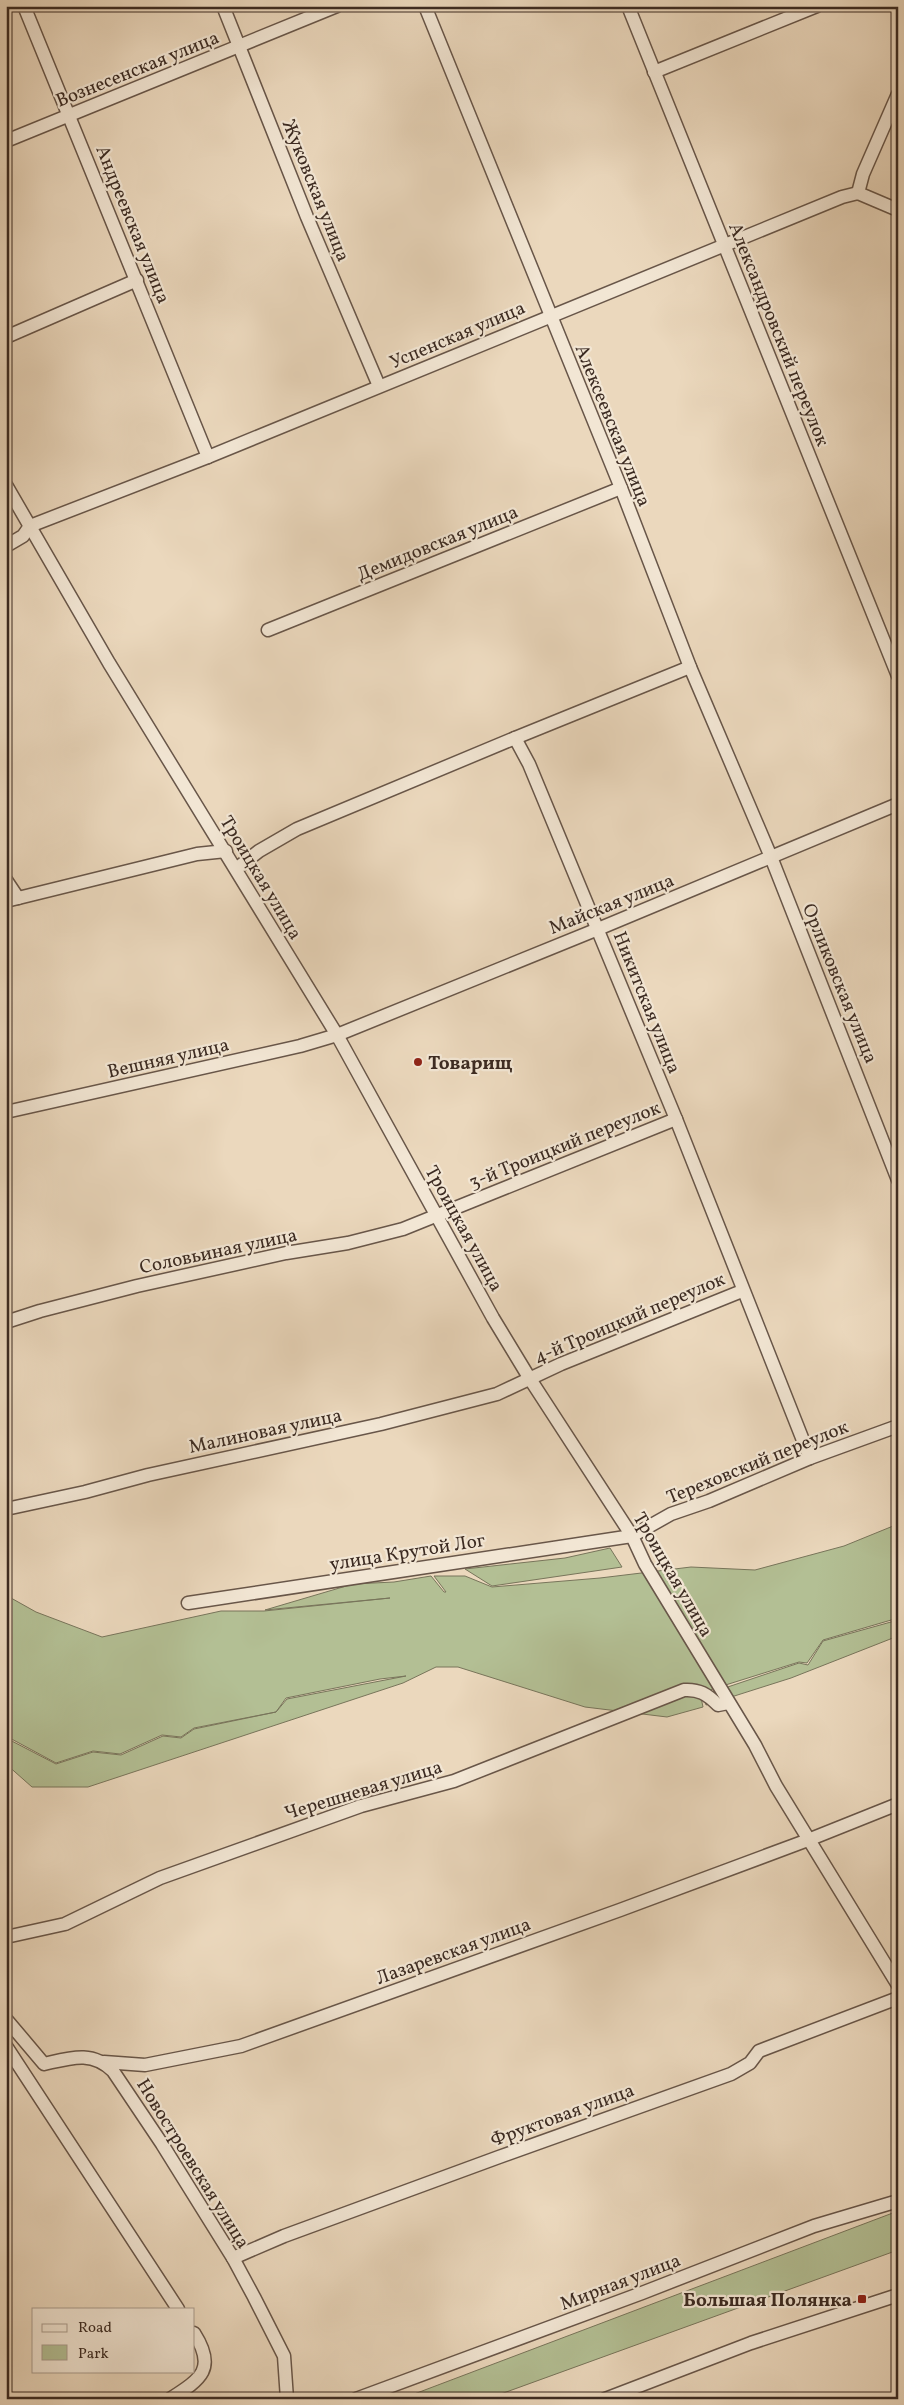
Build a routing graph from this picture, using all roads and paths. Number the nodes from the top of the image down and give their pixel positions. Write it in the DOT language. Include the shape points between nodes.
graph roads {
  1 [pos="24,6"];
  2 [pos="223,6"];
  3 [pos="337,6"];
  4 [pos="425,6"];
  5 [pos="628,6"];
  6 [pos="817,6"];
  7 [pos="240,46"];
  8 [pos="654,72"];
  9 [pos="898,94"];
  10 [pos="68,116"];
  11 [pos="6,141"];
  12 [pos="858,193"];
  13 [pos="898,210"];
  14 [pos="723,246"];
  15 [pos="137,280"];
  16 [pos="549,315"];
  17 [pos="6,337"];
  18 [pos="379,386"];
  19 [pos="208,457"];
  20 [pos="6,485"];
  21 [pos="621,488"];
  22 [pos="30,526"];
  23 [pos="6,546"];
  24 [pos="268,630"];
  25 [pos="690,667"];
  26 [pos="898,676"];
  27 [pos="515,738"];
  28 [pos="898,804"];
  29 [pos="226,851"];
  30 [pos="771,857"];
  31 [pos="236,869"];
  32 [pos="6,880"];
  33 [pos="12,900"];
  34 [pos="598,929"];
  35 [pos="337,1034"];
  36 [pos="6,1112"];
  37 [pos="676,1118"];
  38 [pos="898,1180"];
  39 [pos="439,1216"];
  40 [pos="742,1291"];
  41 [pos="6,1322"];
  42 [pos="530,1379"];
  43 [pos="898,1426"];
  44 [pos="810,1458"];
  45 [pos="6,1509"];
  46 [pos="632,1536"];
  47 [pos="188,1603"];
  48 [pos="728,1703"];
  49 [pos="898,1804"];
  50 [pos="808,1840"];
  51 [pos="6,1937"];
  52 [pos="898,1985"];
  53 [pos="898,1998"];
  54 [pos="6,2019"];
  55 [pos="6,2046"];
  56 [pos="104,2062"];
  57 [pos="898,2201"];
  58 [pos="233,2258"];
  59 [pos="898,2295"];
  60 [pos="177,2308"];
  61 [pos="195,2335"];
  62 [pos="170,2399"];
  63 [pos="286,2399"];
  64 [pos="356,2399"];
  65 [pos="605,2399"];
  1 -- 10 [label="street, Андреевская улица"];
  2 -- 7 [label="street, Жуковская улица"];
  3 -- 7 [label="street, Вознесенская улица"];
  4 -- 16 [label="street, Алексеевская улица"];
  5 -- 8 [label="street, Александровский переулок"];
  6 -- 8 [label="street"];
  7 -- 10 [label="street, Вознесенская улица"];
  7 -- 18 [label="street, Жуковская улица" via="322,254"];
  8 -- 14 [label="street, Александровский переулок"];
  9 -- 12 [label="street"];
  10 -- 11 [label="street, Вознесенская улица"];
  10 -- 15 [label="street, Андреевская улица"];
  12 -- 13 [label="street"];
  12 -- 14 [label="street, Успенская улица"];
  14 -- 16 [label="street, Успенская улица"];
  14 -- 26 [label="street, Александровский переулок"];
  15 -- 17 [label="street"];
  15 -- 19 [label="street, Андреевская улица"];
  16 -- 18 [label="street, Успенская улица"];
  16 -- 21 [label="street, Алексеевская улица"];
  18 -- 19 [label="street, Успенская улица"];
  19 -- 22 [label="street, Успенская улица"];
  20 -- 22 [label="street, Троицкая улица"];
  21 -- 24 [label="street, Демидовская улица"];
  21 -- 25 [label="street, Алексеевская улица"];
  22 -- 23 [label="street" via="23,536"];
  22 -- 29 [label="street, Троицкая улица"];
  25 -- 27 [label="street"];
  25 -- 30 [label="street, Алексеевская улица"];
  27 -- 31 [label="street" via="297,829"];
  27 -- 34 [label="street, Никитская улица"];
  28 -- 30 [label="street, Майская улица"];
  29 -- 31 [label="street, Троицкая улица"];
  29 -- 33 [label="street" via="197,854"];
  30 -- 34 [label="street, Майская улица"];
  30 -- 38 [label="street, Орликовская улица"];
  31 -- 35 [label="street, Троицкая улица"];
  32 -- 33 [label="street"];
  34 -- 35 [label="street, Майская улица"];
  34 -- 37 [label="street, Никитская улица"];
  35 -- 36 [label="street, Вешняя улица" via="291,1048"];
  35 -- 39 [label="street, Троицкая улица"];
  37 -- 39 [label="street, 3-й Троицкий переулок"];
  37 -- 40 [label="street, Никитская улица"];
  39 -- 41 [label="street, Соловьиная улица" via="348,1243 286,1253 137,1286 40,1310"];
  39 -- 42 [label="street, Троицкая улица" via="493,1318"];
  40 -- 42 [label="street, 4-й Троицкий переулок"];
  40 -- 44 [label="street, Никитская улица"];
  42 -- 45 [label="street, Малиновая улица" via="497,1394 451,1407"];
  42 -- 46 [label="street, Троицкая улица"];
  43 -- 44 [label="street, Тереховский переулок"];
  44 -- 46 [label="street, Тереховский переулок" via="671,1514"];
  46 -- 47 [label="street, улица Крутой Лог"];
  46 -- 48 [label="street, Троицкая улица" via="649,1571"];
  48 -- 50 [label="street, Троицкая улица"];
  48 -- 51 [label="street, Черешневая улица" via="718,1704 707,1694 694,1689 684,1690 454,1781 361,1806 160,1878 65,1924"];
  49 -- 50 [label="street, Лазаревская улица"];
  50 -- 52 [label="street, Троицкая улица"];
  50 -- 56 [label="street, Лазаревская улица" via="241,2046 145,2065"];
  53 -- 58 [label="street, Фруктовая улица" via="759,2051 750,2064 731,2074 499,2156"];
  54 -- 56 [label="street" via="44,2064 76,2056"];
  55 -- 60 [label="street"];
  56 -- 58 [label="street, Новостроевская улица" via="162,2144"];
  57 -- 64 [label="street, Мирная улица" via="814,2226"];
  58 -- 63 [label="street, Новостроевская улица" via="284,2356"];
  59 -- 65 [label="street" via="751,2343"];
  61 -- 62 [label="street" via="203,2348 206,2363 201,2376"];
}
